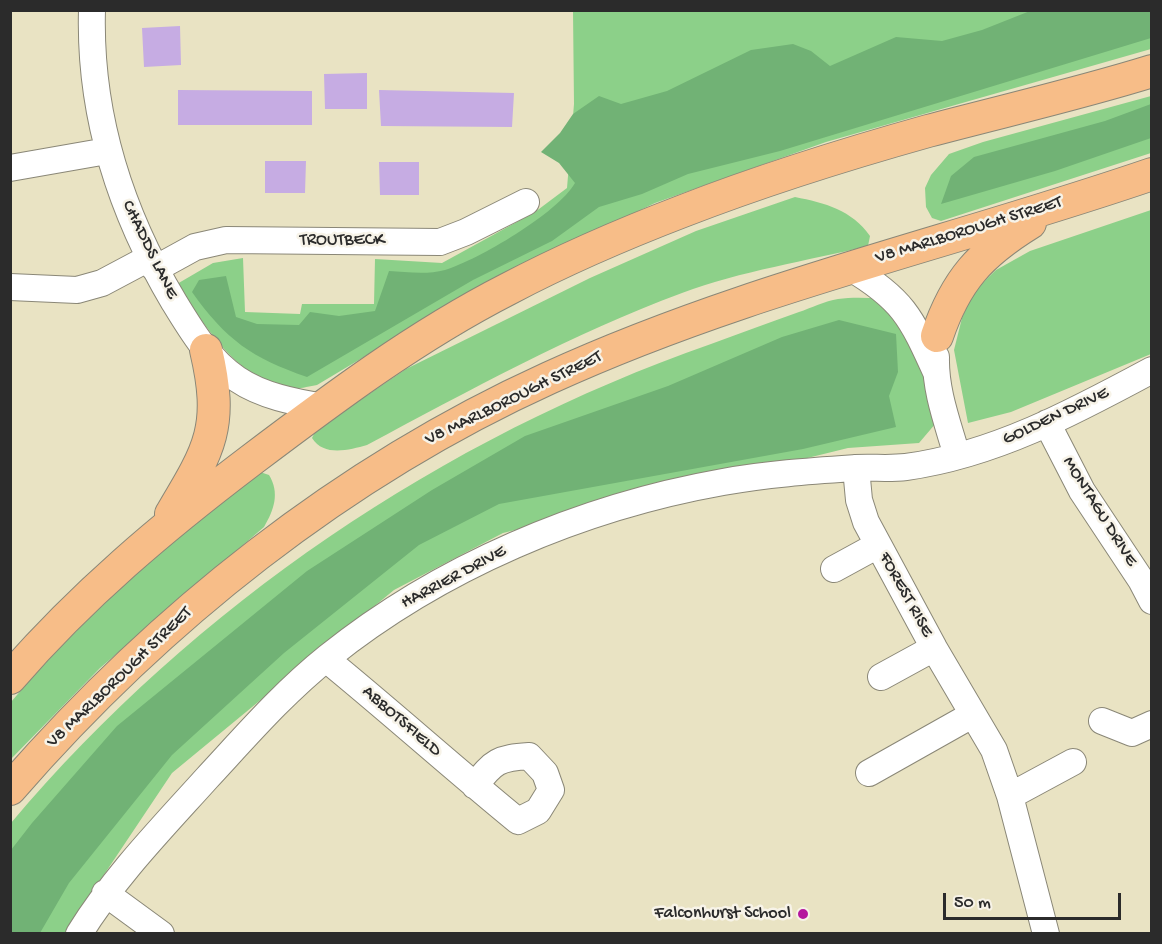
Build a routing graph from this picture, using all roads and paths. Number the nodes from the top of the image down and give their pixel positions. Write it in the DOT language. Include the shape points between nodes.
graph roads {
  1 [pos="92,10"];
  2 [pos="1152,71"];
  3 [pos="107,151"];
  4 [pos="10,168"];
  5 [pos="1152,174"];
  6 [pos="526,202"];
  7 [pos="1064,202"];
  8 [pos="152,263"];
  9 [pos="849,267"];
  10 [pos="10,287"];
  11 [pos="937,336"];
  12 [pos="206,350"];
  13 [pos="1152,370"];
  14 [pos="936,372"];
  15 [pos="324,407"];
  16 [pos="1047,423"];
  17 [pos="957,456"];
  18 [pos="856,468"];
  19 [pos="162,528"];
  20 [pos="878,545"];
  21 [pos="834,569"];
  22 [pos="1152,601"];
  23 [pos="934,648"];
  24 [pos="326,658"];
  25 [pos="881,677"];
  26 [pos="10,678"];
  27 [pos="972,715"];
  28 [pos="1102,721"];
  29 [pos="1152,724"];
  30 [pos="1073,762"];
  31 [pos="869,773"];
  32 [pos="475,786"];
  33 [pos="10,789"];
  34 [pos="1010,796"];
  35 [pos="105,893"];
  36 [pos="79,933"];
  37 [pos="161,933"];
  38 [pos="1046,933"];
  1 -- 3 [label="street, CHADDS LANE" via="96,89"];
  2 -- 15 [label="main road" via="802,170 611,239 505,290 393,358"];
  3 -- 4 [label="street"];
  3 -- 8 [label="street, CHADDS LANE" via="126,209"];
  5 -- 7 [label="main road, V8 MARLBOROUGH STREET"];
  6 -- 8 [label="street, TROUTBECK" via="440,242 226,240"];
  7 -- 9 [label="main road, V8 MARLBOROUGH STREET"];
  7 -- 11 [label="main road" via="1000,241 978,261 951,299"];
  8 -- 10 [label="street, TROUTBECK" via="77,290"];
  8 -- 12 [label="street, CHADDS LANE"];
  9 -- 14 [label="street" via="888,292 913,321"];
  9 -- 33 [label="main road, V8 MARLBOROUGH STREET" via="614,350 467,418 416,448 337,498 230,577 65,726"];
  11 -- 14 [label="street"];
  12 -- 15 [label="street, CHADDS LANE" via="237,379 268,395"];
  12 -- 19 [label="main road" via="215,411 212,436"];
  13 -- 16 [label="street, GOLDEN DRIVE"];
  14 -- 17 [label="street"];
  15 -- 19 [label="main road"];
  16 -- 17 [label="street, GOLDEN DRIVE"];
  16 -- 22 [label="street, MONTAGU DRIVE" via="1082,491"];
  17 -- 18 [label="street, HARRIER DRIVE" via="904,467"];
  18 -- 20 [label="street, FOREST RISE" via="859,500"];
  18 -- 24 [label="street, HARRIER DRIVE" via="724,482 564,525 425,590"];
  19 -- 26 [label="main road" via="98,584"];
  20 -- 21 [label="street"];
  20 -- 23 [label="street, FOREST RISE"];
  23 -- 25 [label="street"];
  23 -- 27 [label="street, FOREST RISE"];
  24 -- 32 [label="street, ABBOTSFIELD"];
  24 -- 35 [label="street, HARRIER DRIVE" via="268,710"];
  27 -- 31 [label="street"];
  27 -- 34 [label="street, FOREST RISE" via="994,750"];
  28 -- 29 [label="street" via="1132,733"];
  30 -- 34 [label="street"];
  34 -- 38 [label="street, FOREST RISE"];
  35 -- 36 [label="street, HARRIER DRIVE"];
  35 -- 37 [label="street"];
}
